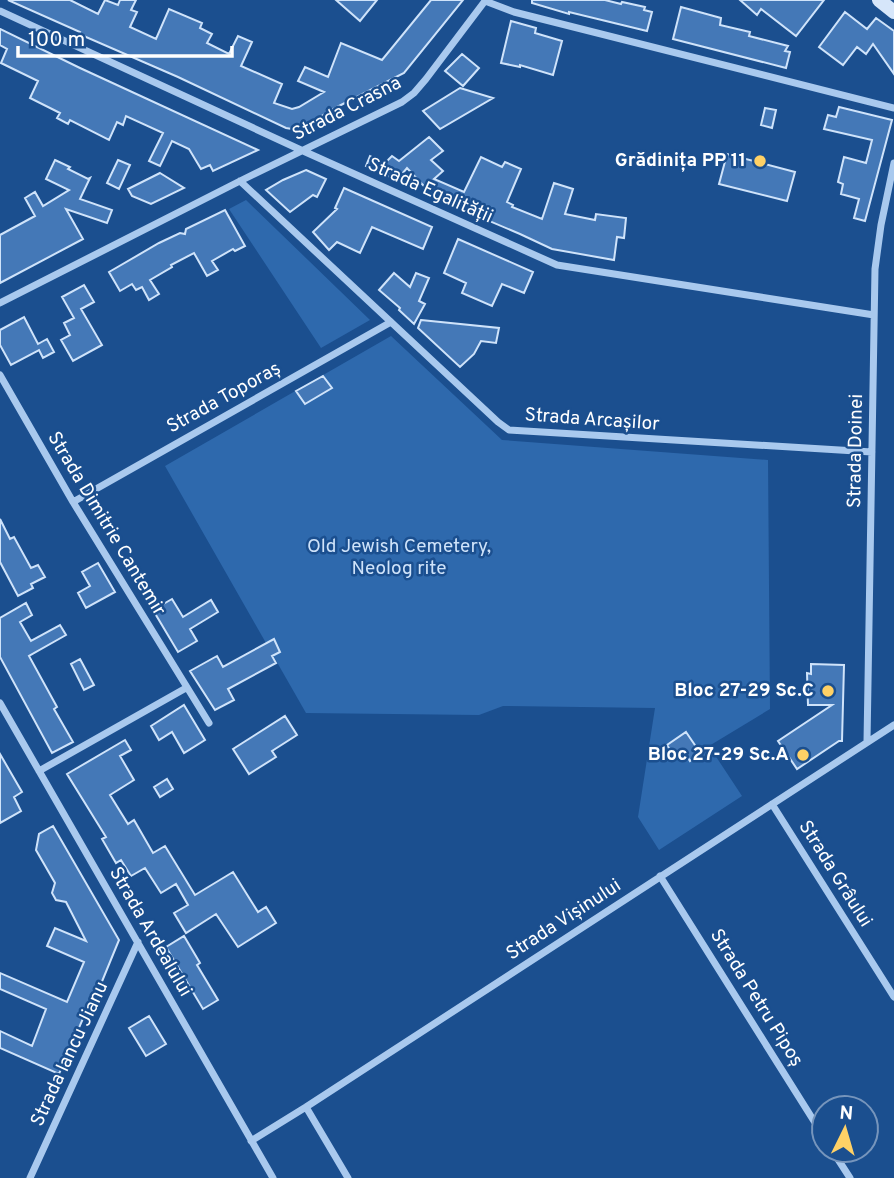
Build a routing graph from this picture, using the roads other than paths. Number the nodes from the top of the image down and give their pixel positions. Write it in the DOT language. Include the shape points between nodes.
graph roads {
  1 [pos="879,0"];
  2 [pos="0,11"];
  3 [pos="894,12"];
  4 [pos="894,108"];
  5 [pos="301,150"];
  6 [pos="894,163"];
  7 [pos="240,181"];
  8 [pos="0,303"];
  9 [pos="874,315"];
  10 [pos="391,322"];
  11 [pos="0,375"];
  12 [pos="872,452"];
  13 [pos="73,502"];
  14 [pos="186,688"];
  15 [pos="0,703"];
  16 [pos="209,723"];
  17 [pos="894,725"];
  18 [pos="867,742"];
  19 [pos="39,771"];
  20 [pos="772,804"];
  21 [pos="660,876"];
  22 [pos="138,942"];
  23 [pos="894,997"];
  24 [pos="306,1107"];
  25 [pos="810,1115"];
  26 [pos="251,1140"];
  27 [pos="30,1178"];
  28 [pos="273,1178"];
  29 [pos="348,1178"];
  1 -- 3 [label="street"];
  2 -- 5 [label="street, Strada Egalității"];
  4 -- 5 [label="street, Strada Crasna" via="485,1 414,93"];
  5 -- 7 [label="street, Strada Crasna"];
  5 -- 9 [label="street, Strada Egalității" via="557,265"];
  6 -- 9 [label="street, Strada Doinei" via="875,269"];
  7 -- 8 [label="street, Strada Crasna"];
  7 -- 10 [label="street, Strada Arcașilor"];
  9 -- 12 [label="street, Strada Doinei"];
  10 -- 12 [label="street, Strada Arcașilor" via="509,430"];
  10 -- 13 [label="street, Strada Toporaș"];
  11 -- 13 [label="street, Strada Dimitrie Cantemir"];
  12 -- 18 [label="street, Strada Doinei"];
  13 -- 14 [label="street, Strada Dimitrie Cantemir"];
  14 -- 16 [label="street, Strada Dimitrie Cantemir"];
  14 -- 19 [label="street"];
  15 -- 19 [label="street, Strada Ardealului"];
  17 -- 18 [label="street, Strada Vișinului"];
  18 -- 20 [label="street, Strada Vișinului"];
  19 -- 22 [label="street, Strada Ardealului"];
  20 -- 21 [label="street, Strada Vișinului"];
  20 -- 23 [label="street, Strada Grâului"];
  21 -- 24 [label="street, Strada Vișinului"];
  21 -- 25 [label="street, Strada Petru Pipoș"];
  22 -- 26 [label="street, Strada Ardealului"];
  22 -- 27 [label="street, Strada Iancu Jianu"];
  24 -- 26 [label="street, Strada Vișinului"];
  24 -- 29 [label="street"];
  26 -- 28 [label="street, Strada Ardealului"];
}
